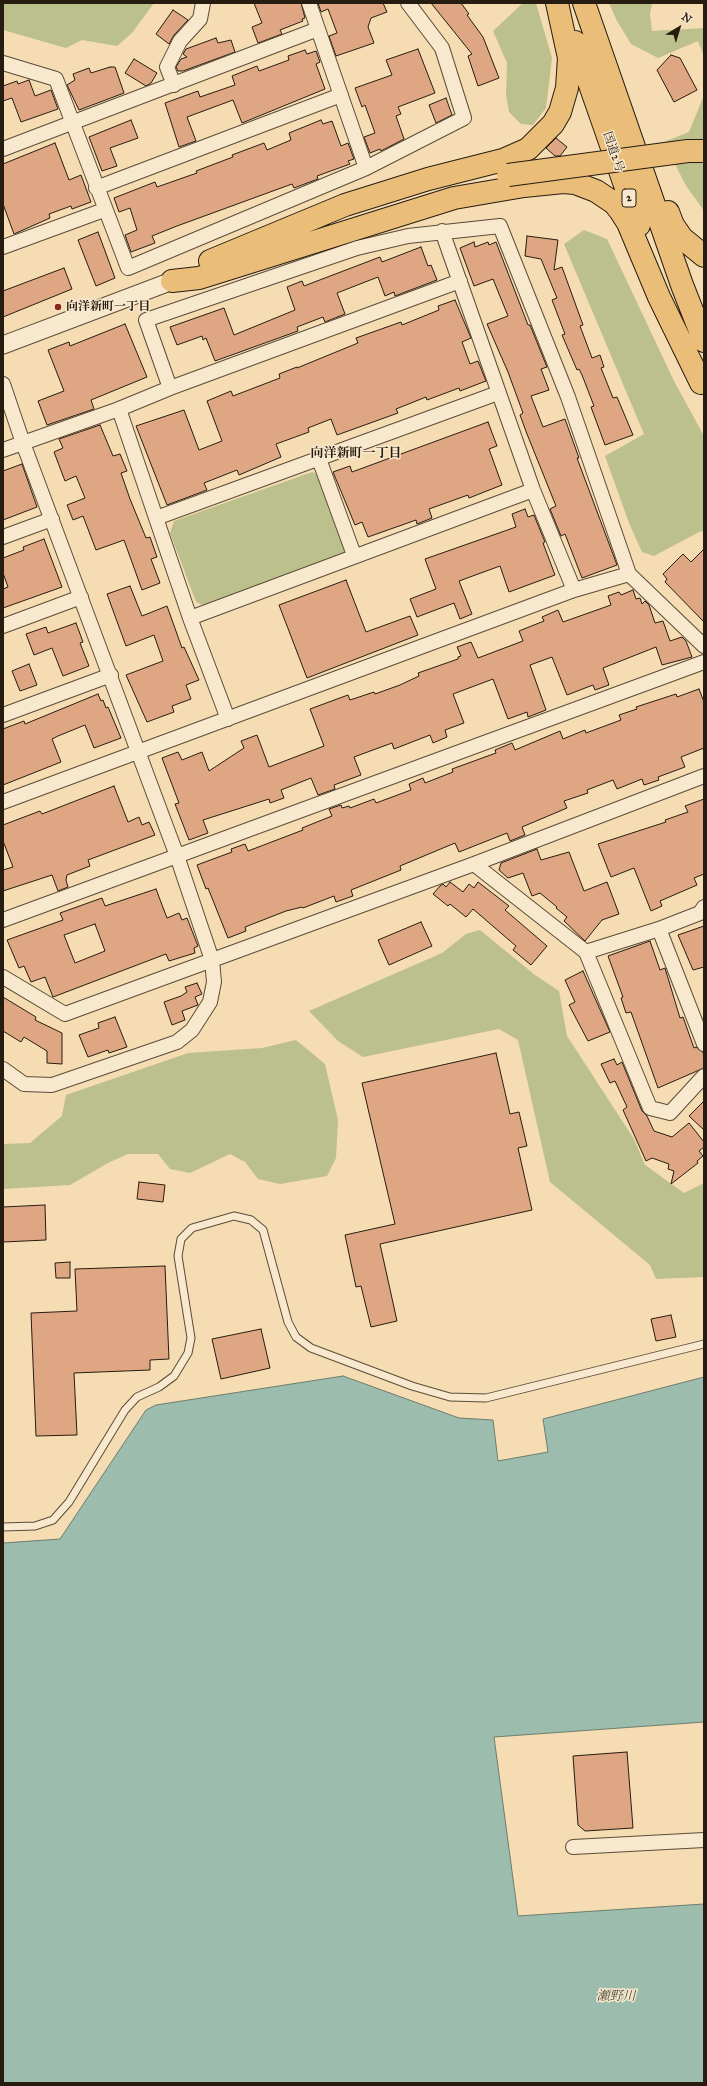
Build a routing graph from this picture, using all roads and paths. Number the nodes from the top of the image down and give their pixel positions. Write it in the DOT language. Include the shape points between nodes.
graph roads {
  1 [pos="203,3"];
  2 [pos="309,3"];
  3 [pos="408,3"];
  4 [pos="557,3"];
  5 [pos="561,3"];
  6 [pos="584,3"];
  7 [pos="318,29"];
  8 [pos="3,63"];
  9 [pos="610,77"];
  10 [pos="174,85"];
  11 [pos="341,94"];
  12 [pos="72,124"];
  13 [pos="3,149"];
  14 [pos="704,152"];
  15 [pos="366,168"];
  16 [pos="96,188"];
  17 [pos="104,210"];
  18 [pos="442,231"];
  19 [pos="3,247"];
  20 [pos="704,256"];
  21 [pos="172,281"];
  22 [pos="460,281"];
  23 [pos="704,341"];
  24 [pos="3,344"];
  25 [pos="3,384"];
  26 [pos="702,386"];
  27 [pos="170,388"];
  28 [pos="498,393"];
  29 [pos="119,409"];
  30 [pos="23,443"];
  31 [pos="3,450"];
  32 [pos="319,459"];
  33 [pos="533,490"];
  34 [pos="156,518"];
  35 [pos="52,519"];
  36 [pos="3,537"];
  37 [pos="354,555"];
  38 [pos="629,574"];
  39 [pos="574,590"];
  40 [pos="81,597"];
  41 [pos="190,618"];
  42 [pos="3,626"];
  43 [pos="704,646"];
  44 [pos="704,662"];
  45 [pos="111,675"];
  46 [pos="3,716"];
  47 [pos="228,719"];
  48 [pos="139,753"];
  49 [pos="704,776"];
  50 [pos="3,802"];
  51 [pos="177,856"];
  52 [pos="474,864"];
  53 [pos="704,907"];
  54 [pos="3,920"];
  55 [pos="659,929"];
  56 [pos="586,952"];
  57 [pos="212,960"];
  58 [pos="3,977"];
  59 [pos="704,1044"];
  60 [pos="3,1069"];
  61 [pos="704,1076"];
  62 [pos="704,1344"];
  63 [pos="3,1528"];
  64 [pos="704,1840"];
  65 [pos="573,1847"];
  1 -- 10 [label="street" via="200,19 180,41 167,67"];
  2 -- 7 [label="street"];
  3 -- 15 [label="street" via="442,48 464,118"];
  4 -- 21 [label="highway" via="569,58 567,88 560,112 553,124 528,149 503,160 428,179 344,205 196,267"];
  5 -- 26 [label="highway, 国道2号 / 2" via="662,292"];
  6 -- 9 [label="highway, 国道2号 / 2"];
  7 -- 10 [label="street"];
  7 -- 11 [label="street"];
  8 -- 12 [label="street" via="56,79"];
  9 -- 20 [label="highway" via="673,224 682,238"];
  9 -- 23 [label="highway, 国道2号 / 2"];
  10 -- 12 [label="street"];
  11 -- 15 [label="street"];
  11 -- 16 [label="street"];
  12 -- 13 [label="street"];
  12 -- 16 [label="street"];
  14 -- 21 [label="highway, bridge" via="688,151 508,175 434,191"];
  15 -- 17 [label="street" via="128,268"];
  16 -- 17 [label="street"];
  17 -- 19 [label="street"];
  18 -- 22 [label="street"];
  18 -- 27 [label="street" via="357,248 146,320"];
  18 -- 38 [label="street" via="500,226 568,397"];
  21 -- 24 [label="street"];
  21 -- 26 [label="highway" via="199,278 454,198 524,186 575,183 596,190 614,203 628,223 659,297"];
  22 -- 27 [label="street"];
  22 -- 28 [label="street"];
  25 -- 30 [label="street"];
  27 -- 29 [label="street"];
  28 -- 32 [label="street"];
  28 -- 33 [label="street"];
  29 -- 30 [label="street"];
  29 -- 34 [label="street"];
  30 -- 31 [label="street"];
  30 -- 35 [label="street"];
  32 -- 34 [label="street"];
  32 -- 37 [label="street"];
  33 -- 37 [label="street"];
  33 -- 39 [label="street"];
  34 -- 41 [label="street"];
  35 -- 36 [label="street"];
  35 -- 40 [label="street"];
  37 -- 41 [label="street"];
  38 -- 39 [label="street"];
  38 -- 43 [label="street"];
  39 -- 47 [label="street"];
  40 -- 42 [label="street"];
  40 -- 45 [label="street"];
  41 -- 47 [label="street"];
  44 -- 51 [label="street"];
  45 -- 46 [label="street"];
  45 -- 48 [label="street"];
  47 -- 48 [label="street"];
  48 -- 50 [label="street"];
  48 -- 51 [label="street"];
  49 -- 52 [label="street"];
  51 -- 54 [label="street"];
  51 -- 57 [label="street"];
  52 -- 56 [label="street"];
  52 -- 57 [label="street"];
  53 -- 55 [label="street" via="700,913"];
  55 -- 56 [label="street"];
  55 -- 59 [label="street"];
  56 -- 61 [label="street" via="650,1108 670,1112"];
  57 -- 58 [label="street" via="65,1014"];
  57 -- 60 [label="street" via="214,982 210,1002 192,1030 177,1042 52,1085 24,1084"];
  62 -- 63 [label="lane" via="486,1398 450,1397 412,1386 311,1348 296,1337 288,1322 263,1230 251,1220 234,1216 192,1228 181,1239 178,1256 191,1338 188,1353 174,1376 159,1387 137,1396 125,1410 69,1502 53,1520 35,1526"];
  64 -- 65 [label="street"];
}
